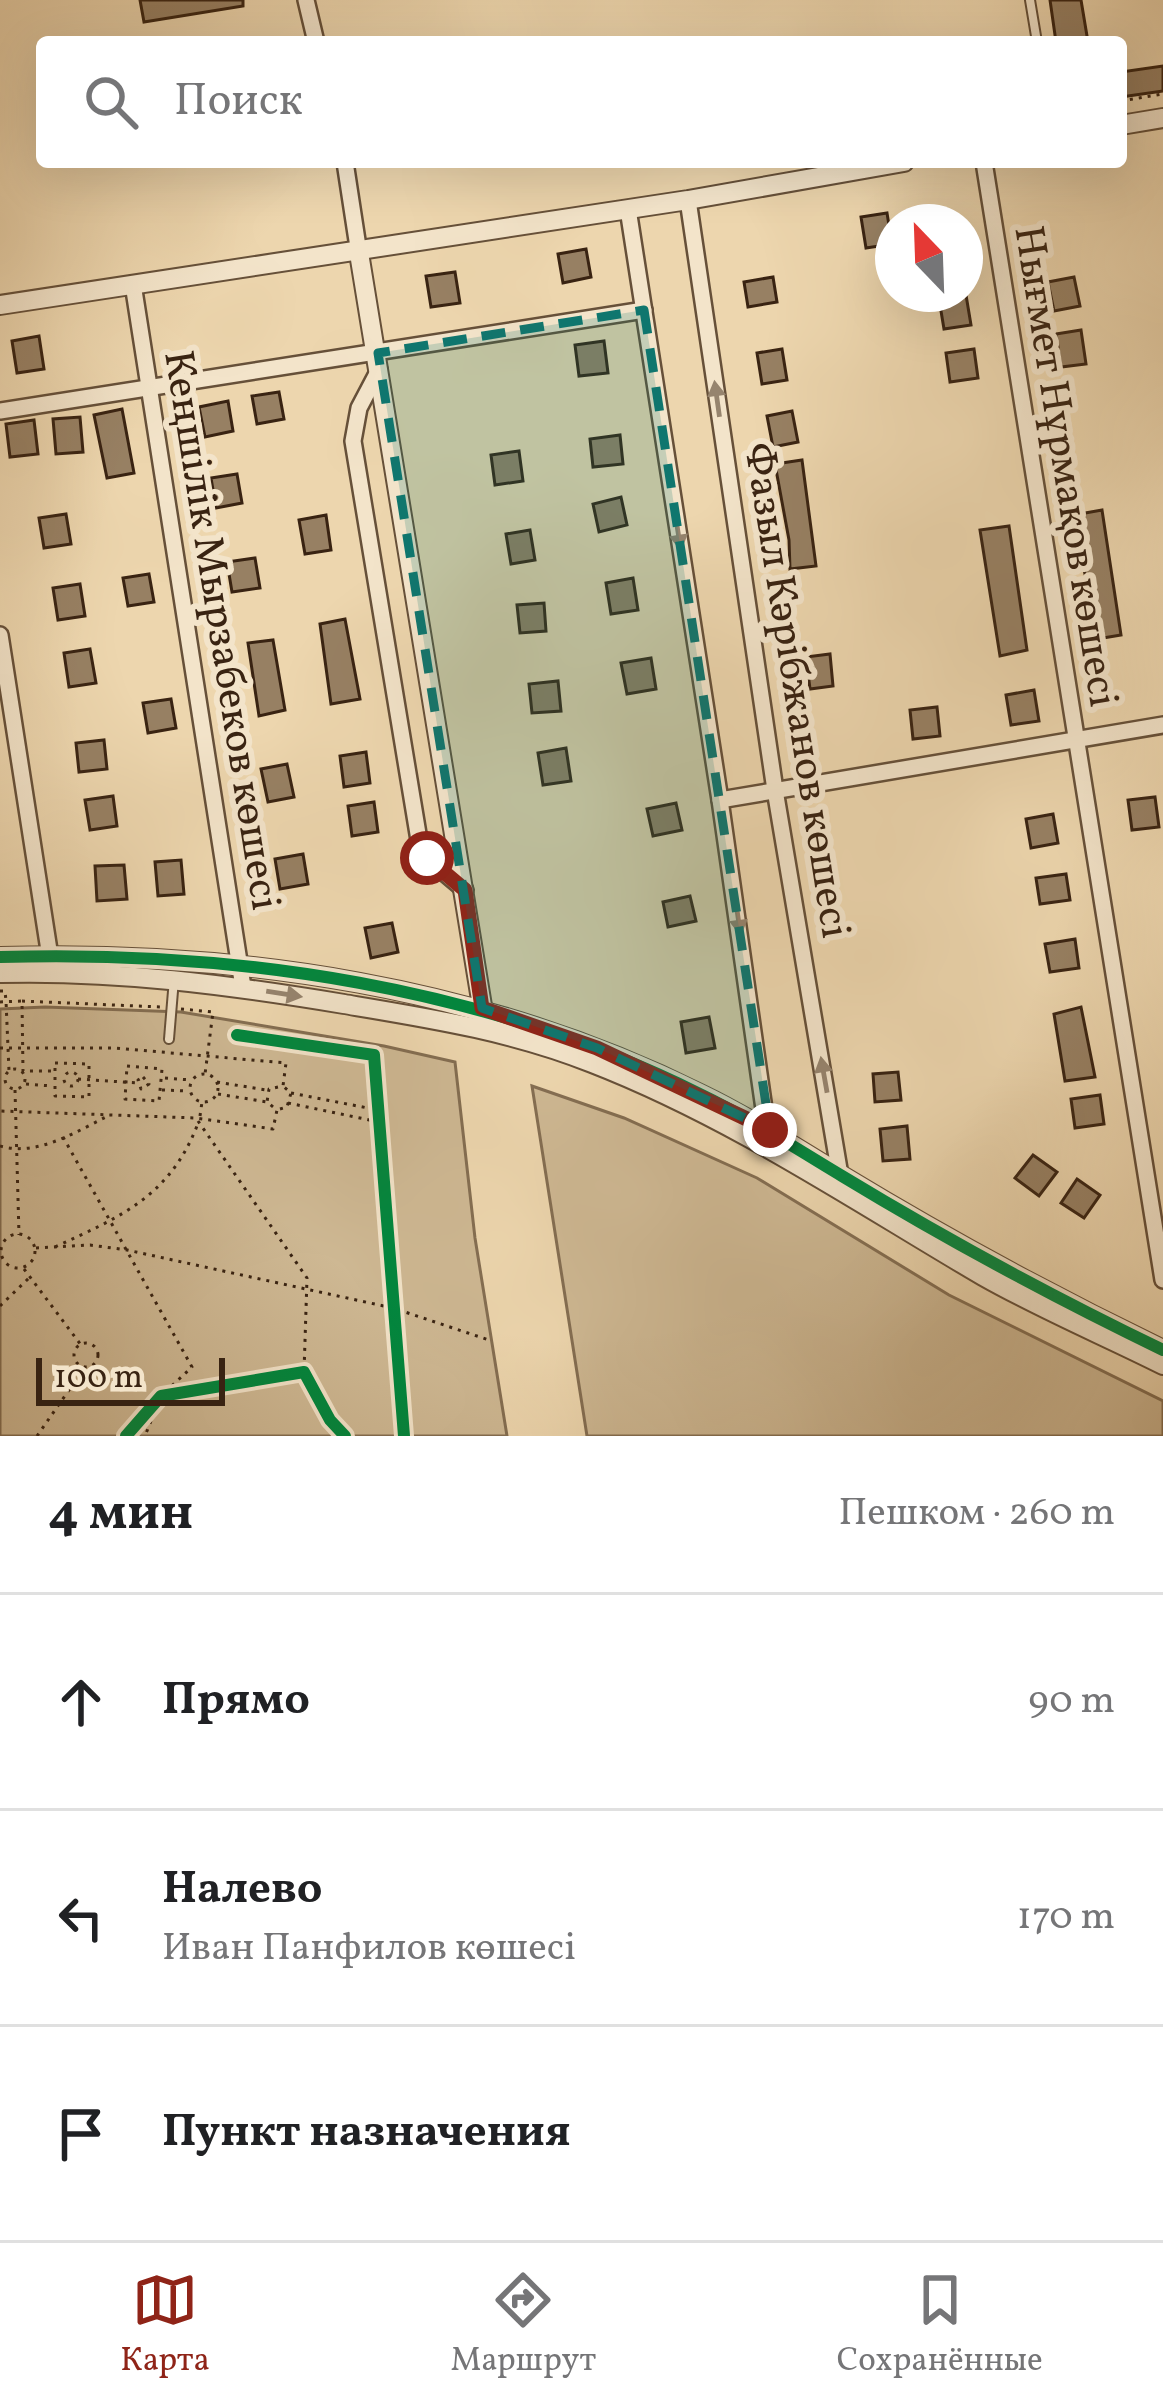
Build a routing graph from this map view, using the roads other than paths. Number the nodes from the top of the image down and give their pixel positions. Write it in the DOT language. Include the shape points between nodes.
graph roads {
  1 [pos="306,0"];
  2 [pos="1030,0"];
  3 [pos="315,36"];
  4 [pos="1036,36"];
  5 [pos="1163,118"];
  6 [pos="1127,124"];
  7 [pos="346,168"];
  8 [pos="870,168"];
  9 [pos="985,168"];
  10 [pos="688,200"];
  11 [pos="628,209"];
  12 [pos="358,248"];
  13 [pos="133,284"];
  14 [pos="0,305"];
  15 [pos="644,310"];
  16 [pos="379,360"];
  17 [pos="149,387"];
  18 [pos="0,411"];
  19 [pos="0,635"];
  20 [pos="1163,725"];
  21 [pos="1075,739"];
  22 [pos="775,790"];
  23 [pos="720,800"];
  24 [pos="465,890"];
  25 [pos="0,957"];
  26 [pos="51,964"];
  27 [pos="240,965"];
  28 [pos="0,974"];
  29 [pos="174,978"];
  30 [pos="243,987"];
  31 [pos="484,1018"];
  32 [pos="169,1040"];
  33 [pos="768,1138"];
  34 [pos="840,1183"];
  35 [pos="1163,1280"];
  36 [pos="1163,1349"];
  37 [pos="1163,1365"];
  1 -- 3 [label="street"];
  2 -- 4 [label="lane"];
  5 -- 6 [label="street"];
  7 -- 12 [label="street"];
  8 -- 10 [label="street"];
  9 -- 21 [label="street, Нығмет Нұрмақов көшесі"];
  10 -- 11 [label="street"];
  22 -- 10 [label="street, Фазыл Кәрібжанов көшесі, one-way"];
  11 -- 12 [label="street"];
  11 -- 15 [label="street"];
  12 -- 13 [label="street"];
  12 -- 16 [label="street"];
  13 -- 14 [label="street"];
  13 -- 17 [label="street, Кеңшілік Мырзабеков көшесі"];
  15 -- 16 [label="street"];
  15 -- 23 [label="street, one-way"];
  16 -- 17 [label="street"];
  16 -- 24 [label="street"];
  16 -- 24 [label="street" via="352,441 420,846"];
  17 -- 18 [label="street"];
  17 -- 27 [label="street, Кеңшілік Мырзабеков көшесі"];
  19 -- 26 [label="street"];
  20 -- 21 [label="street"];
  21 -- 22 [label="street"];
  21 -- 35 [label="street, Нығмет Нұрмақов көшесі"];
  22 -- 23 [label="street"];
  34 -- 22 [label="street, Фазыл Кәрібжанов көшесі, one-way"];
  23 -- 33 [label="street, one-way"];
  24 -- 31 [label="street"];
  25 -- 26 [label="street"];
  26 -- 27 [label="street"];
  26 -- 28 [label="street"];
  26 -- 29 [label="street"];
  27 -- 30 [label="street, Кеңшілік Мырзабеков көшесі"];
  27 -- 31 [label="street"];
  29 -- 30 [label="street"];
  29 -- 32 [label="lane"];
  30 -- 31 [label="street, one-way"];
  31 -- 33 [label="street" via="597,1048"];
  33 -- 34 [label="street"];
  34 -- 36 [label="street"];
  34 -- 37 [label="street" via="988,1279"];
}
